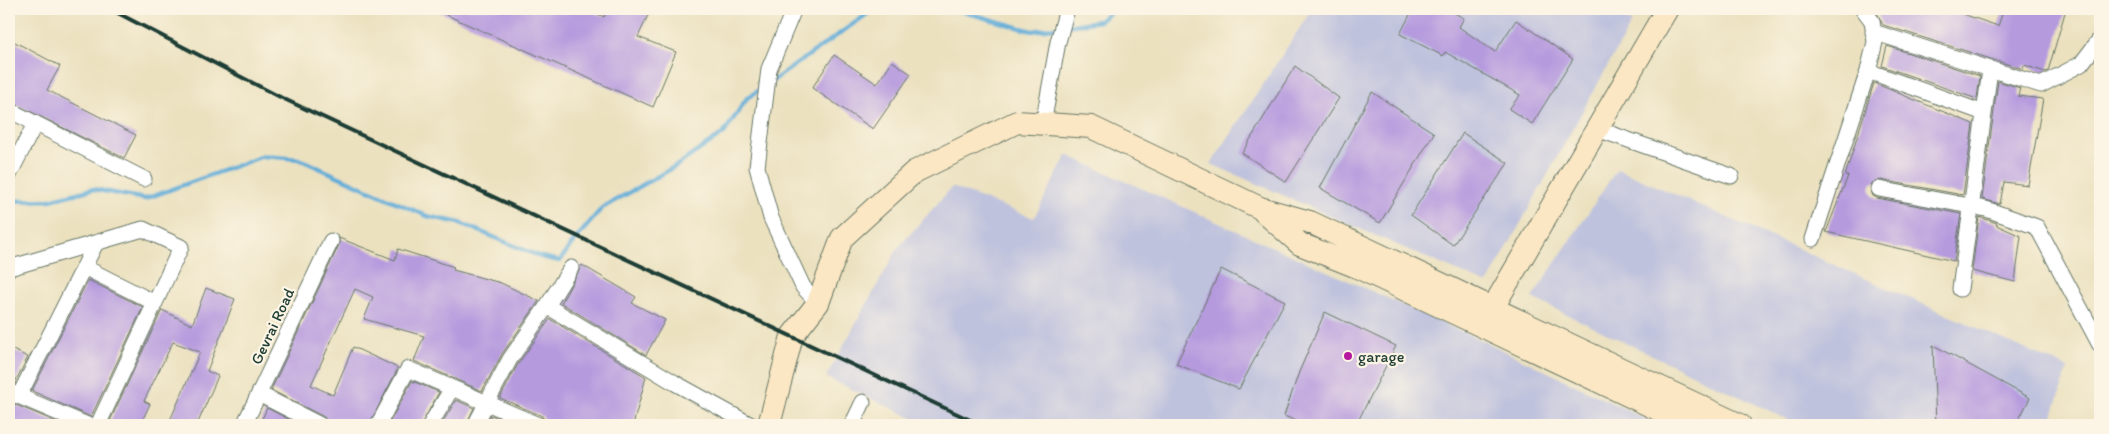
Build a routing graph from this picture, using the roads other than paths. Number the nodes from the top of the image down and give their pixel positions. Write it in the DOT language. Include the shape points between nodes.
graph roads {
  1 [pos="794,9"];
  2 [pos="1667,9"];
  3 [pos="1863,9"];
  4 [pos="1066,11"];
  5 [pos="1873,32"];
  6 [pos="2100,39"];
  7 [pos="1990,70"];
  8 [pos="1868,71"];
  9 [pos="9,110"];
  10 [pos="1984,113"];
  11 [pos="35,124"];
  12 [pos="1043,124"];
  13 [pos="1597,129"];
  14 [pos="9,175"];
  15 [pos="1731,176"];
  16 [pos="144,179"];
  17 [pos="1879,189"];
  18 [pos="1971,206"];
  19 [pos="1813,239"];
  20 [pos="332,241"];
  21 [pos="96,242"];
  22 [pos="84,267"];
  23 [pos="9,268"];
  24 [pos="571,268"];
  25 [pos="1960,289"];
  26 [pos="155,303"];
  27 [pos="818,303"];
  28 [pos="547,306"];
  29 [pos="1487,317"];
  30 [pos="2100,345"];
  31 [pos="452,388"];
  32 [pos="14,394"];
  33 [pos="259,394"];
  34 [pos="863,402"];
  35 [pos="486,403"];
  36 [pos="531,424"];
  37 [pos="87,425"];
  38 [pos="98,425"];
  39 [pos="244,425"];
  40 [pos="320,425"];
  41 [pos="378,425"];
  42 [pos="430,425"];
  43 [pos="475,425"];
  44 [pos="751,425"];
  45 [pos="769,425"];
  46 [pos="852,425"];
  47 [pos="1691,425"];
  48 [pos="1740,425"];
  1 -- 27 [label="street" via="769,69 757,167 770,218 803,288"];
  2 -- 13 [label="street"];
  3 -- 5 [label="street" via="1872,21"];
  4 -- 12 [label="street"];
  5 -- 7 [label="street"];
  5 -- 8 [label="street" via="1875,42"];
  6 -- 7 [label="street" via="2081,64 2042,85"];
  7 -- 10 [label="street"];
  8 -- 10 [label="street"];
  8 -- 19 [label="street"];
  9 -- 11 [label="street"];
  10 -- 18 [label="street"];
  11 -- 14 [label="street"];
  11 -- 16 [label="street"];
  12 -- 27 [label="street" via="1017,122 914,172 842,238"];
  12 -- 29 [label="street" via="1091,128 1260,208 1310,222"];
  13 -- 15 [label="street"];
  13 -- 29 [label="street"];
  17 -- 18 [label="street"];
  18 -- 25 [label="street"];
  18 -- 30 [label="street" via="2037,227"];
  20 -- 33 [label="street, Gevrai Road"];
  21 -- 22 [label="street"];
  21 -- 23 [label="street"];
  21 -- 26 [label="street" via="143,229 181,247"];
  22 -- 26 [label="street"];
  22 -- 32 [label="street"];
  24 -- 28 [label="street"];
  26 -- 38 [label="street"];
  27 -- 45 [label="street" via="792,336"];
  28 -- 35 [label="street" via="510,359"];
  28 -- 44 [label="street"];
  29 -- 47 [label="street"];
  29 -- 48 [label="street"];
  31 -- 35 [label="street"];
  31 -- 41 [label="street" via="408,369"];
  31 -- 42 [label="street"];
  32 -- 37 [label="street"];
  33 -- 39 [label="street, Gevrai Road"];
  33 -- 40 [label="street"];
  34 -- 46 [label="street"];
  35 -- 36 [label="street"];
  35 -- 43 [label="street"];
}
